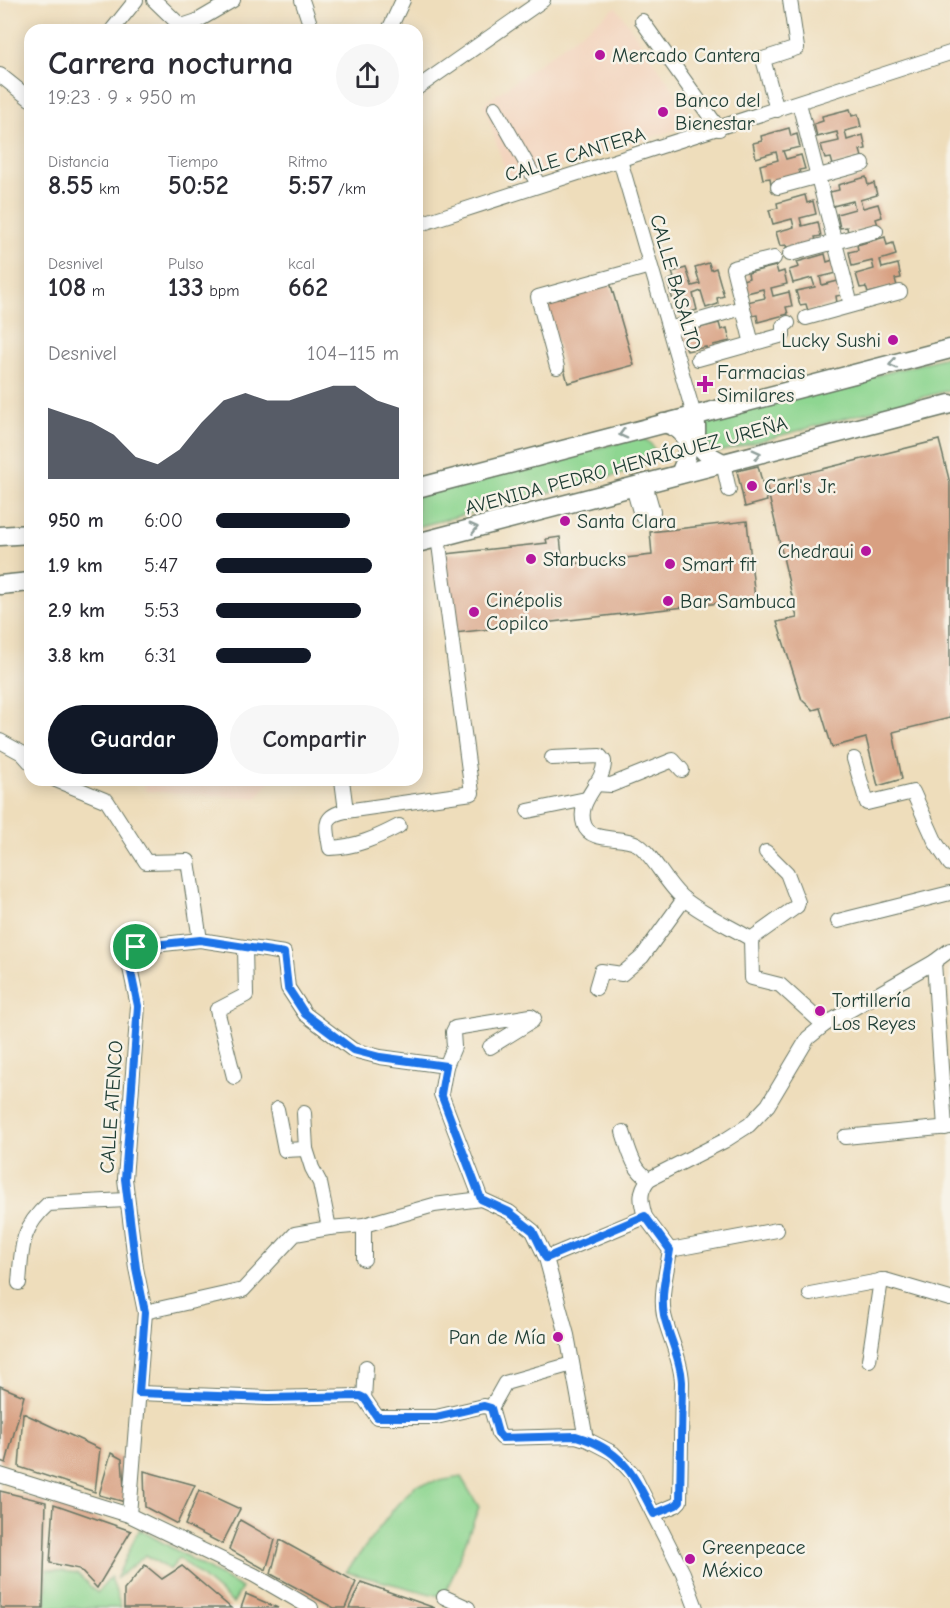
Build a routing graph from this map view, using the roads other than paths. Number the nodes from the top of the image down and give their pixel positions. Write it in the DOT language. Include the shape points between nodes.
graph roads {
  1 [pos="136,0"];
  2 [pos="154,0"];
  3 [pos="233,0"];
  4 [pos="302,0"];
  5 [pos="403,0"];
  6 [pos="543,0"];
  7 [pos="790,0"];
  8 [pos="642,21"];
  9 [pos="117,24"];
  10 [pos="180,24"];
  11 [pos="192,24"];
  12 [pos="310,24"];
  13 [pos="393,24"];
  14 [pos="950,53"];
  15 [pos="0,75"];
  16 [pos="423,84"];
  17 [pos="24,94"];
  18 [pos="799,103"];
  19 [pos="495,108"];
  20 [pos="777,110"];
  21 [pos="719,129"];
  22 [pos="620,160"];
  23 [pos="863,164"];
  24 [pos="818,176"];
  25 [pos="538,184"];
  26 [pos="778,187"];
  27 [pos="423,223"];
  28 [pos="876,231"];
  29 [pos="835,242"];
  30 [pos="790,254"];
  31 [pos="774,258"];
  32 [pos="650,266"];
  33 [pos="900,292"];
  34 [pos="851,304"];
  35 [pos="742,308"];
  36 [pos="806,318"];
  37 [pos="788,323"];
  38 [pos="669,329"];
  39 [pos="752,344"];
  40 [pos="950,349"];
  41 [pos="698,359"];
  42 [pos="557,367"];
  43 [pos="950,404"];
  44 [pos="694,415"];
  45 [pos="664,423"];
  46 [pos="723,463"];
  47 [pos="680,474"];
  48 [pos="643,484"];
  49 [pos="423,486"];
  50 [pos="729,490"];
  51 [pos="24,534"];
  52 [pos="0,536"];
  53 [pos="438,537"];
  54 [pos="423,541"];
  55 [pos="24,583"];
  56 [pos="0,585"];
  57 [pos="0,741"];
  58 [pos="24,755"];
  59 [pos="552,758"];
  60 [pos="854,759"];
  61 [pos="682,770"];
  62 [pos="595,784"];
  63 [pos="71,786"];
  64 [pos="343,786"];
  65 [pos="586,799"];
  66 [pos="528,810"];
  67 [pos="346,811"];
  68 [pos="399,826"];
  69 [pos="766,852"];
  70 [pos="950,864"];
  71 [pos="950,893"];
  72 [pos="684,899"];
  73 [pos="838,921"];
  74 [pos="751,939"];
  75 [pos="200,940"];
  76 [pos="245,947"];
  77 [pos="950,950"];
  78 [pos="934,962"];
  79 [pos="596,988"];
  80 [pos="824,1025"];
  81 [pos="490,1047"];
  82 [pos="446,1066"];
  83 [pos="234,1077"];
  84 [pos="277,1109"];
  85 [pos="304,1113"];
  86 [pos="947,1128"];
  87 [pos="623,1132"];
  88 [pos="845,1137"];
  89 [pos="306,1149"];
  90 [pos="649,1179"];
  91 [pos="481,1199"];
  92 [pos="126,1200"];
  93 [pos="645,1216"];
  94 [pos="364,1225"];
  95 [pos="329,1228"];
  96 [pos="777,1230"];
  97 [pos="670,1250"];
  98 [pos="546,1258"];
  99 [pos="364,1259"];
  100 [pos="881,1280"];
  101 [pos="19,1283"];
  102 [pos="810,1294"];
  103 [pos="950,1299"];
  104 [pos="145,1312"];
  105 [pos="869,1360"];
  106 [pos="572,1364"];
  107 [pos="366,1367"];
  108 [pos="139,1393"];
  109 [pos="364,1398"];
  110 [pos="491,1408"];
  111 [pos="586,1439"];
  112 [pos="0,1475"];
  113 [pos="654,1514"];
  114 [pos="129,1515"];
  115 [pos="444,1597"];
  116 [pos="311,1608"];
  117 [pos="468,1608"];
  118 [pos="695,1608"];
  1 -- 9 [label="street"];
  2 -- 10 [label="street"];
  3 -- 11 [label="street"];
  4 -- 12 [label="street"];
  5 -- 13 [label="street"];
  6 -- 16 [label="street"];
  7 -- 20 [label="street" via="797,48 763,59"];
  8 -- 21 [label="street"];
  14 -- 18 [label="street, CALLE CANTERA"];
  15 -- 17 [label="street"];
  18 -- 20 [label="street, CALLE CANTERA"];
  18 -- 24 [label="street"];
  19 -- 25 [label="street"];
  20 -- 21 [label="street, CALLE CANTERA"];
  21 -- 22 [label="street, CALLE CANTERA"];
  22 -- 25 [label="street, CALLE CANTERA"];
  22 -- 32 [label="street, CALLE BASALTO"];
  23 -- 24 [label="street"];
  24 -- 26 [label="street"];
  24 -- 29 [label="street"];
  25 -- 27 [label="street, CALLE CANTERA"];
  28 -- 29 [label="street"];
  29 -- 30 [label="street"];
  29 -- 34 [label="street"];
  31 -- 35 [label="street" via="733,268"];
  32 -- 38 [label="street, CALLE BASALTO"];
  32 -- 42 [label="street" via="538,297"];
  33 -- 34 [label="street"];
  34 -- 36 [label="street"];
  35 -- 38 [label="street"];
  35 -- 39 [label="street"];
  37 -- 39 [label="street" via="783,326 783,335"];
  38 -- 44 [label="street, CALLE BASALTO"];
  39 -- 41 [label="street"];
  40 -- 44 [label="main road, AVENIDA PEDRO HENRÍQUEZ UREÑA, one-way"];
  46 -- 43 [label="main road, AVENIDA PEDRO HENRÍQUEZ UREÑA, one-way"];
  44 -- 45 [label="main road, AVENIDA PEDRO HENRÍQUEZ UREÑA"];
  44 -- 46 [label="main road" via="699,445"];
  45 -- 47 [label="main road" via="681,431 687,441 688,454"];
  45 -- 49 [label="main road, AVENIDA PEDRO HENRÍQUEZ UREÑA, one-way"];
  46 -- 47 [label="main road, AVENIDA PEDRO HENRÍQUEZ UREÑA"];
  46 -- 50 [label="street"];
  47 -- 48 [label="main road, AVENIDA PEDRO HENRÍQUEZ UREÑA"];
  48 -- 48 [label="street" via="652,512"];
  53 -- 48 [label="main road, AVENIDA PEDRO HENRÍQUEZ UREÑA, one-way"];
  51 -- 52 [label="main road"];
  53 -- 54 [label="main road, AVENIDA PEDRO HENRÍQUEZ UREÑA"];
  53 -- 67 [label="street" via="472,793"];
  55 -- 56 [label="main road"];
  57 -- 58 [label="street"];
  59 -- 62 [label="street" via="600,756 604,768"];
  60 -- 70 [label="street" via="867,802 913,792"];
  61 -- 62 [label="street" via="674,760 611,784"];
  62 -- 65 [label="street"];
  63 -- 75 [label="street" via="107,801 146,862 188,861"];
  64 -- 67 [label="street"];
  65 -- 66 [label="street"];
  65 -- 72 [label="street" via="584,827 591,834 637,844"];
  67 -- 68 [label="street" via="328,818 330,848 351,847"];
  69 -- 74 [label="street" via="787,873 798,902"];
  71 -- 73 [label="street"];
  72 -- 74 [label="street"];
  72 -- 79 [label="street" via="642,957 622,974 601,971"];
  74 -- 80 [label="street" via="752,978 780,985"];
  75 -- 76 [label="street, CALLE ATENCO"];
  75 -- 92 [label="street, CALLE ATENCO" via="136,947 128,958 138,1006"];
  76 -- 82 [label="street, CALLE ATENCO" via="284,953 288,988 305,1014 353,1050"];
  76 -- 83 [label="street" via="246,995 217,1010"];
  77 -- 78 [label="street"];
  78 -- 80 [label="street"];
  78 -- 86 [label="street"];
  80 -- 90 [label="street" via="808,1038 768,1105 749,1125"];
  81 -- 82 [label="street" via="534,1018 455,1028 454,1047"];
  82 -- 91 [label="street" via="441,1094"];
  84 -- 89 [label="street" via="285,1150"];
  85 -- 89 [label="street"];
  86 -- 88 [label="street"];
  87 -- 90 [label="street" via="636,1168"];
  89 -- 95 [label="street" via="320,1183"];
  90 -- 93 [label="street" via="642,1187"];
  91 -- 94 [label="street" via="434,1205"];
  91 -- 98 [label="street" via="509,1212 533,1231"];
  92 -- 101 [label="street" via="48,1204 27,1228"];
  92 -- 104 [label="street, CALLE ATENCO"];
  93 -- 97 [label="street"];
  93 -- 98 [label="street"];
  94 -- 95 [label="street"];
  94 -- 99 [label="street"];
  95 -- 104 [label="street" via="295,1234 243,1290"];
  96 -- 97 [label="street"];
  97 -- 113 [label="street" via="663,1303 681,1371 680,1501"];
  98 -- 106 [label="street"];
  100 -- 102 [label="street"];
  100 -- 103 [label="street"];
  100 -- 105 [label="street"];
  104 -- 108 [label="street, CALLE ATENCO"];
  106 -- 110 [label="street" via="505,1383"];
  106 -- 111 [label="street"];
  107 -- 109 [label="street"];
  108 -- 109 [label="street"];
  108 -- 114 [label="street, CALLE ATENCO"];
  109 -- 110 [label="street" via="377,1417 436,1417 484,1406"];
  110 -- 111 [label="street" via="502,1438"];
  111 -- 113 [label="street" via="614,1453 633,1474"];
  112 -- 114 [label="street"];
  113 -- 118 [label="street"];
  114 -- 116 [label="street" via="254,1575"];
  115 -- 117 [label="street"];
}
